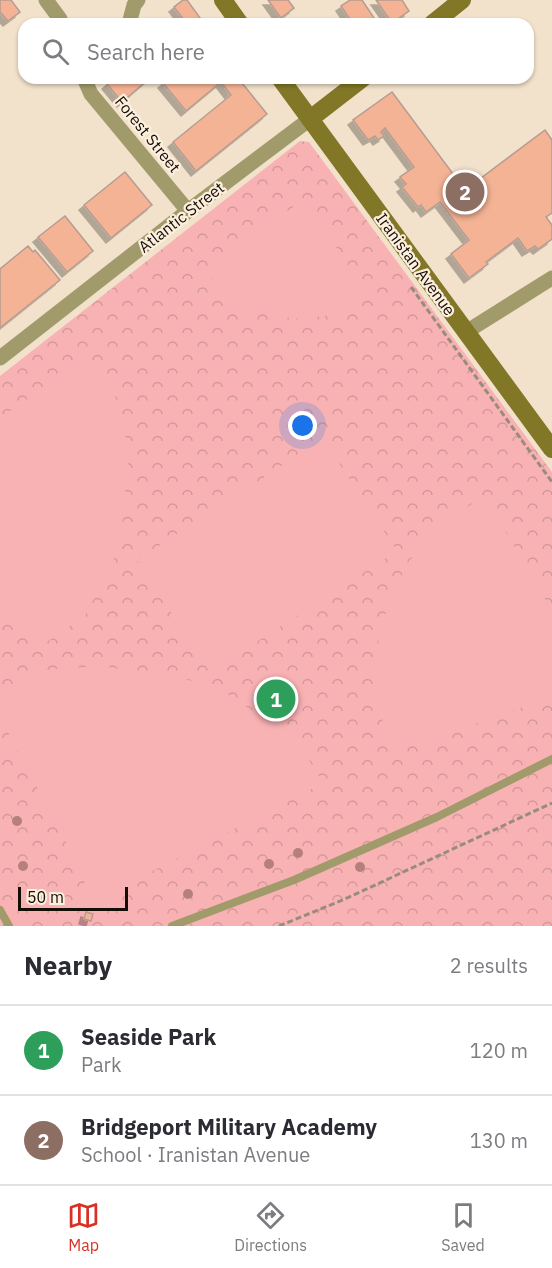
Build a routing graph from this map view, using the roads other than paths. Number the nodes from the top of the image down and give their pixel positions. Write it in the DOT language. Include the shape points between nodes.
graph roads {
  1 [pos="46,0"];
  2 [pos="138,0"];
  3 [pos="223,0"];
  4 [pos="462,0"];
  5 [pos="59,18"];
  6 [pos="131,18"];
  7 [pos="236,18"];
  8 [pos="440,18"];
  9 [pos="87,84"];
  10 [pos="284,84"];
  11 [pos="355,84"];
  12 [pos="310,119"];
  13 [pos="188,211"];
  14 [pos="552,278"];
  15 [pos="466,333"];
  16 [pos="0,358"];
  17 [pos="552,450"];
  18 [pos="552,759"];
  19 [pos="0,910"];
  20 [pos="9,926"];
  21 [pos="172,926"];
  1 -- 5 [label="street"];
  2 -- 6 [label="street"];
  3 -- 7 [label="street"];
  4 -- 8 [label="street"];
  9 -- 13 [label="street, Forest Street"];
  10 -- 12 [label="street, Iranistan Avenue"];
  11 -- 12 [label="street, Atlantic Street"];
  12 -- 13 [label="street, Atlantic Street"];
  12 -- 15 [label="street, Iranistan Avenue"];
  13 -- 16 [label="street, Atlantic Street"];
  14 -- 15 [label="street"];
  15 -- 17 [label="street, Iranistan Avenue"];
  18 -- 21 [label="lane" via="404,832 294,880"];
  19 -- 20 [label="lane"];
}
